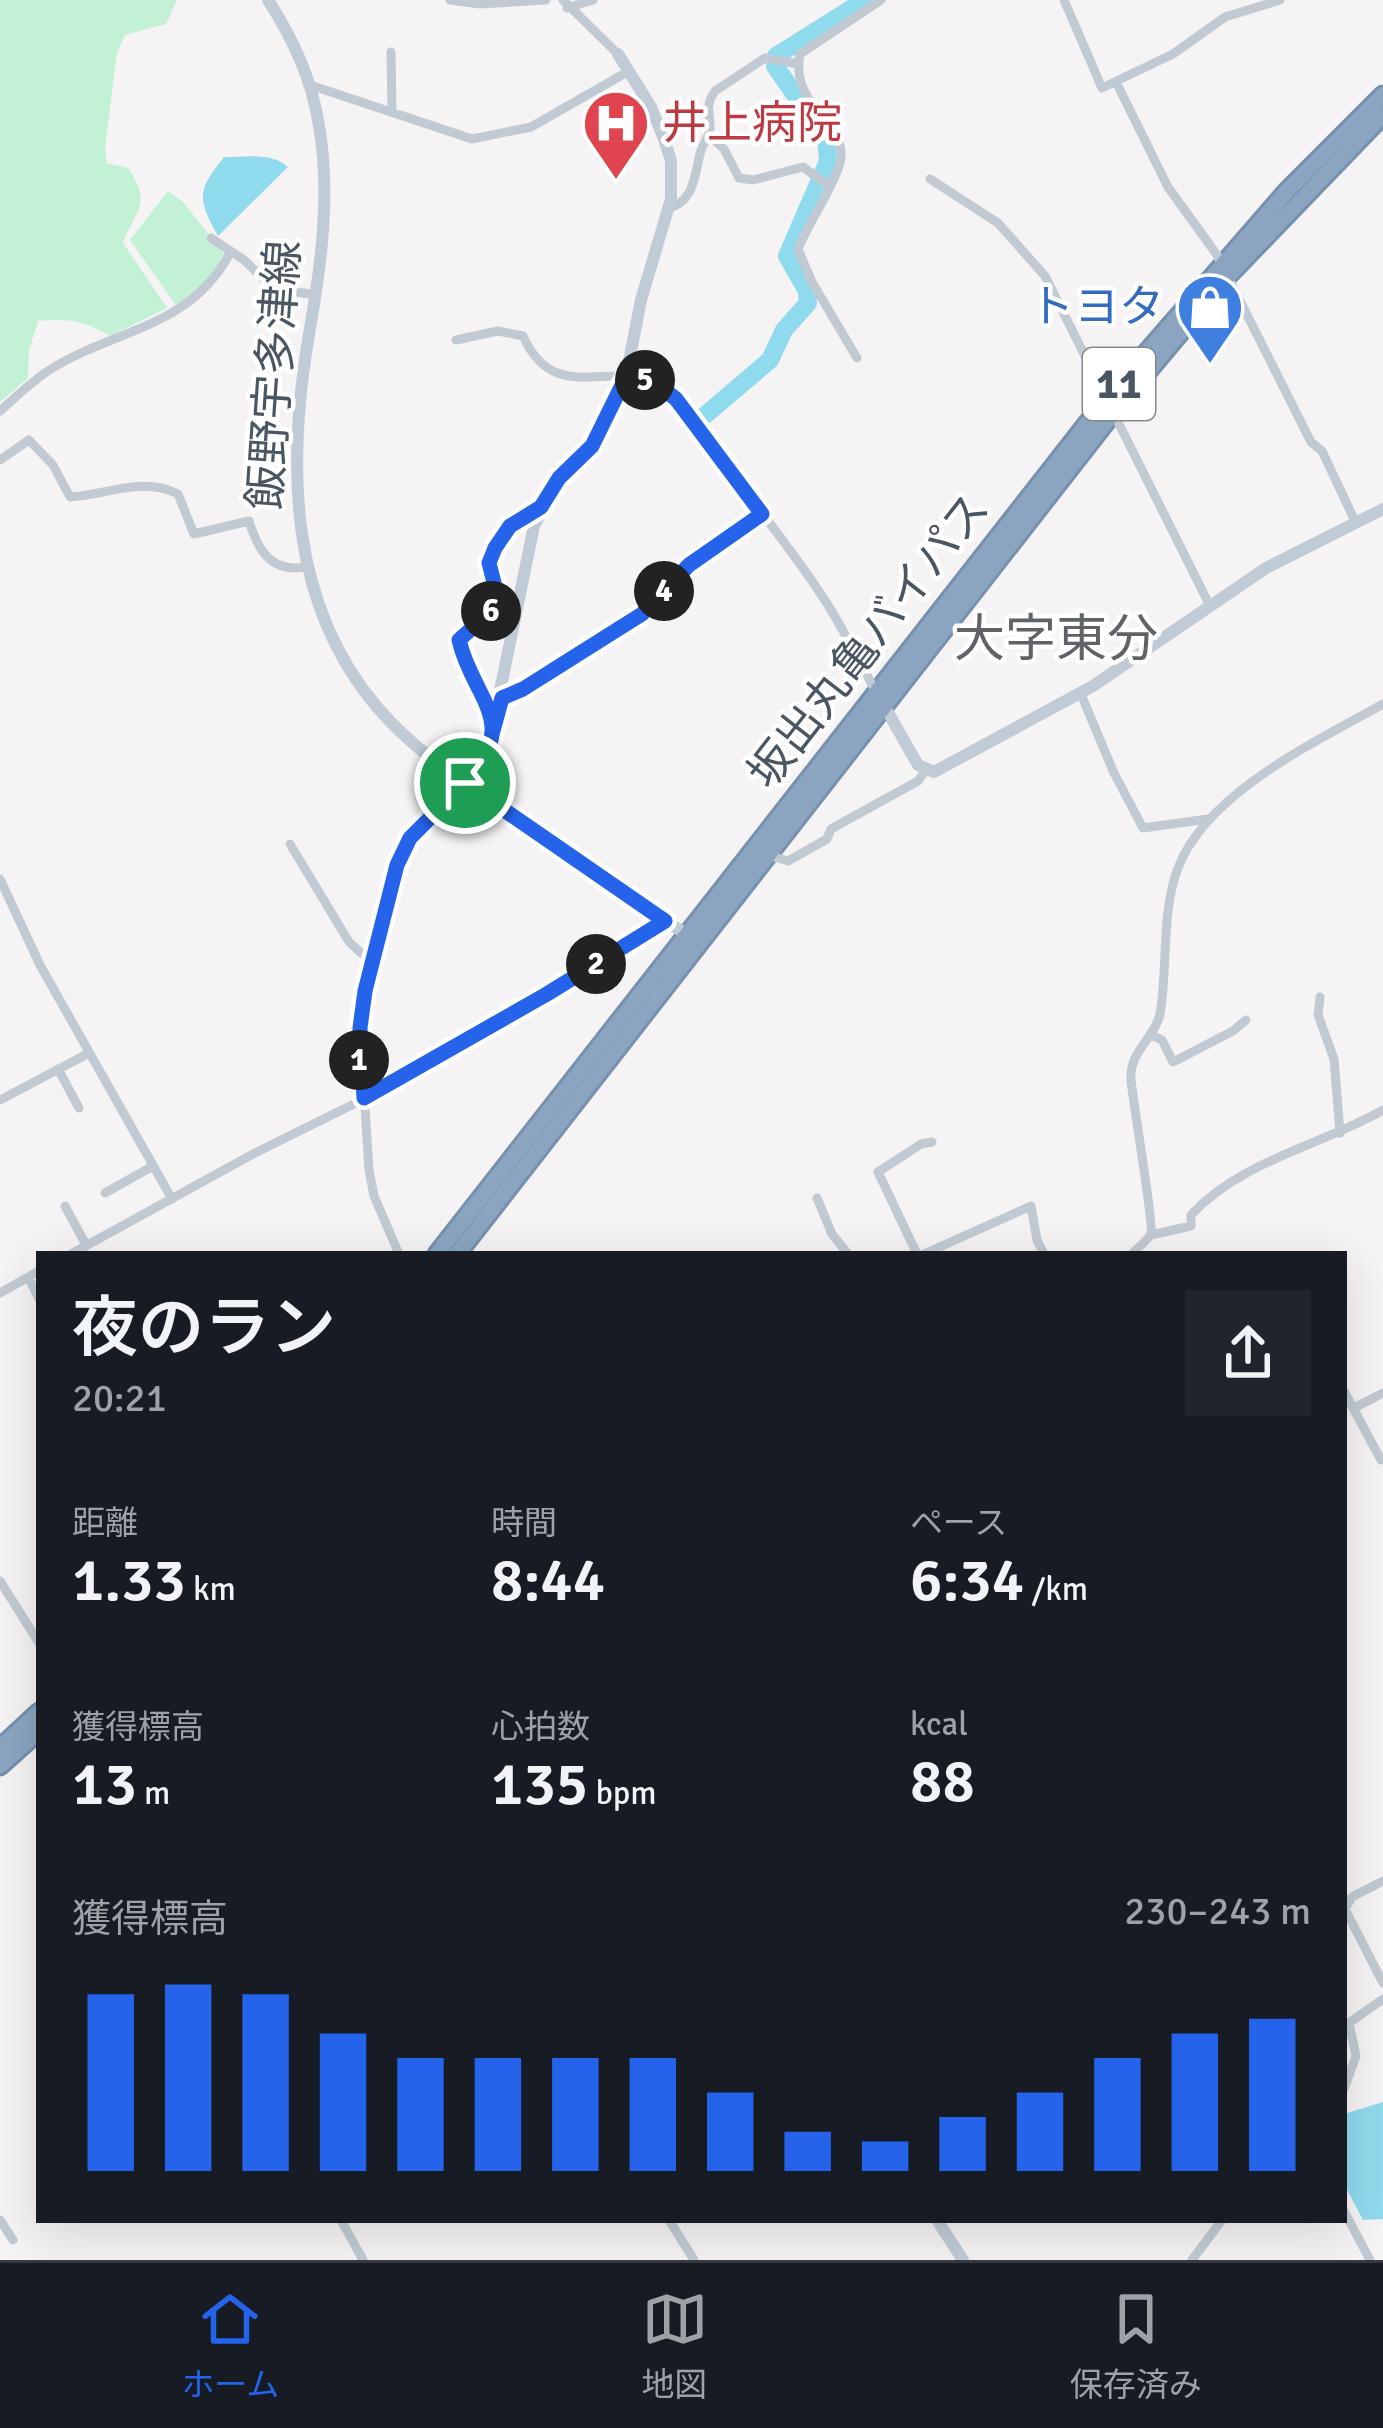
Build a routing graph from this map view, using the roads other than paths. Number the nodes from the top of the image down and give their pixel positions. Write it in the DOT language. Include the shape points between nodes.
graph roads {
  1 [pos="268,0"];
  2 [pos="450,0"];
  3 [pos="546,0"];
  4 [pos="592,0"];
  5 [pos="856,0"];
  6 [pos="881,0"];
  7 [pos="1064,0"];
  8 [pos="1280,0"];
  9 [pos="565,4"];
  10 [pos="863,12"];
  11 [pos="391,52"];
  12 [pos="618,54"];
  13 [pos="798,64"];
  14 [pos="629,71"];
  15 [pos="1116,82"];
  16 [pos="310,85"];
  17 [pos="1383,94"];
  18 [pos="392,112"];
  19 [pos="1383,115"];
  20 [pos="709,135"];
  21 [pos="930,179"];
  22 [pos="829,186"];
  23 [pos="668,209"];
  24 [pos="212,238"];
  25 [pos="230,254"];
  26 [pos="1224,271"];
  27 [pos="315,295"];
  28 [pos="456,340"];
  29 [pos="857,358"];
  30 [pos="626,377"];
  31 [pos="1110,405"];
  32 [pos="0,411"];
  33 [pos="0,460"];
  34 [pos="541,507"];
  35 [pos="1383,509"];
  36 [pos="762,514"];
  37 [pos="1355,521"];
  38 [pos="305,567"];
  39 [pos="1209,604"];
  40 [pos="1080,692"];
  41 [pos="502,698"];
  42 [pos="879,698"];
  43 [pos="1383,706"];
  44 [pos="493,730"];
  45 [pos="926,770"];
  46 [pos="465,783"];
  47 [pos="1208,819"];
  48 [pos="290,844"];
  49 [pos="768,855"];
  50 [pos="0,879"];
  51 [pos="665,921"];
  52 [pos="692,939"];
  53 [pos="372,963"];
  54 [pos="1320,997"];
  55 [pos="1246,1020"];
  56 [pos="1150,1034"];
  57 [pos="89,1053"];
  58 [pos="58,1069"];
  59 [pos="364,1098"];
  60 [pos="0,1100"];
  61 [pos="79,1108"];
  62 [pos="1383,1110"];
  63 [pos="1340,1133"];
  64 [pos="932,1142"];
  65 [pos="153,1166"];
  66 [pos="520,1168"];
  67 [pos="105,1193"];
  68 [pos="172,1198"];
  69 [pos="818,1198"];
  70 [pos="65,1206"];
  71 [pos="1150,1235"];
  72 [pos="86,1246"];
  73 [pos="76,1251"];
  74 [pos="398,1251"];
  75 [pos="440,1251"];
  76 [pos="459,1251"];
  77 [pos="846,1251"];
  78 [pos="919,1251"];
  79 [pos="928,1251"];
  80 [pos="1042,1251"];
  81 [pos="1135,1251"];
  82 [pos="36,1273"];
  83 [pos="28,1277"];
  84 [pos="0,1293"];
  85 [pos="36,1293"];
  86 [pos="1383,1393"];
  87 [pos="1347,1396"];
  88 [pos="1354,1408"];
  89 [pos="1381,1460"];
  90 [pos="0,1581"];
  91 [pos="36,1637"];
  92 [pos="36,1715"];
  93 [pos="36,1734"];
  94 [pos="0,1748"];
  95 [pos="0,1766"];
  96 [pos="1383,1881"];
  97 [pos="1347,1906"];
  98 [pos="1347,1913"];
  99 [pos="1383,1983"];
  100 [pos="1383,1999"];
  101 [pos="1347,2081"];
  102 [pos="1347,2217"];
  103 [pos="0,2220"];
  104 [pos="343,2223"];
  105 [pos="671,2223"];
  106 [pos="939,2223"];
  107 [pos="1220,2223"];
  108 [pos="13,2240"];
  109 [pos="363,2260"];
  110 [pos="694,2260"];
  111 [pos="963,2260"];
  112 [pos="1192,2260"];
  113 [pos="1370,2260"];
  1 -- 16 [label="street, 飯野宇多津線"];
  2 -- 3 [label="street"];
  4 -- 9 [label="street"];
  5 -- 10 [label="street"];
  6 -- 10 [label="street"];
  7 -- 15 [label="street" via="1102,88"];
  8 -- 15 [label="street" via="1225,17"];
  9 -- 12 [label="street"];
  10 -- 13 [label="street" via="800,54"];
  11 -- 18 [label="street"];
  12 -- 14 [label="street"];
  13 -- 20 [label="street" via="765,58 715,91"];
  13 -- 22 [label="street" via="801,90 839,139 841,161"];
  14 -- 18 [label="street" via="531,127 472,139"];
  14 -- 23 [label="street" via="671,161"];
  15 -- 26 [label="street" via="1168,187"];
  16 -- 18 [label="street"];
  16 -- 27 [label="street, 飯野宇多津線" via="323,158"];
  17 -- 26 [label="highway, 坂出丸亀バイパス / 11"];
  19 -- 26 [label="highway, 坂出丸亀バイパス / 11"];
  20 -- 22 [label="street" via="739,178 803,167"];
  20 -- 23 [label="street" via="695,184"];
  21 -- 31 [label="street" via="998,223 1036,264"];
  22 -- 29 [label="street" via="798,249"];
  23 -- 30 [label="street"];
  24 -- 25 [label="street"];
  25 -- 27 [label="street" via="273,289"];
  25 -- 32 [label="street" via="202,295 49,370"];
  26 -- 31 [label="highway, 坂出丸亀バイパス / 11"];
  26 -- 37 [label="street"];
  27 -- 38 [label="street, 飯野宇多津線" via="298,453"];
  28 -- 30 [label="street" via="510,333 523,336 549,370 570,378"];
  30 -- 34 [label="street" via="592,446"];
  30 -- 36 [label="street" via="668,390"];
  31 -- 39 [label="street"];
  31 -- 42 [label="highway, 坂出丸亀バイパス / 11"];
  33 -- 38 [label="street" via="29,440 70,497 165,488 178,494 194,534 249,521 273,565"];
  34 -- 41 [label="street"];
  34 -- 44 [label="street" via="510,526 495,548 489,563 498,598 459,640"];
  35 -- 37 [label="street"];
  36 -- 41 [label="street" via="689,565 642,614"];
  36 -- 42 [label="street" via="826,602"];
  37 -- 39 [label="street"];
  38 -- 46 [label="street, 飯野宇多津線" via="334,644 376,706"];
  39 -- 40 [label="street"];
  40 -- 45 [label="street"];
  40 -- 47 [label="street" via="1143,828"];
  41 -- 44 [label="street"];
  42 -- 45 [label="street"];
  42 -- 49 [label="highway, 坂出丸亀バイパス / 11"];
  42 -- 52 [label="highway, 坂出丸亀バイパス / 11"];
  43 -- 47 [label="street"];
  44 -- 46 [label="street"];
  45 -- 49 [label="street" via="788,861"];
  46 -- 51 [label="street, 飯野宇多津線"];
  46 -- 53 [label="street" via="402,850"];
  47 -- 56 [label="street" via="1177,870 1159,1019"];
  48 -- 53 [label="street" via="349,942"];
  49 -- 52 [label="highway, 坂出丸亀バイパス / 11"];
  50 -- 57 [label="street"];
  51 -- 52 [label="street, 飯野宇多津線"];
  51 -- 59 [label="street"];
  52 -- 66 [label="highway, 坂出丸亀バイパス / 11"];
  53 -- 59 [label="street" via="359,1042"];
  54 -- 63 [label="street"];
  55 -- 56 [label="street" via="1172,1063"];
  56 -- 71 [label="street" via="1130,1074"];
  57 -- 58 [label="street"];
  57 -- 65 [label="street"];
  58 -- 60 [label="street"];
  58 -- 61 [label="street"];
  59 -- 68 [label="street"];
  59 -- 74 [label="street" via="374,1196"];
  62 -- 63 [label="street"];
  63 -- 71 [label="street" via="1290,1150 1219,1191 1191,1215 1192,1226"];
  64 -- 78 [label="street" via="878,1172"];
  65 -- 67 [label="street"];
  65 -- 68 [label="street"];
  66 -- 75 [label="highway, 坂出丸亀バイパス / 11"];
  66 -- 76 [label="highway, 坂出丸亀バイパス / 11"];
  68 -- 72 [label="street"];
  69 -- 77 [label="street"];
  70 -- 72 [label="street"];
  71 -- 81 [label="street"];
  72 -- 73 [label="street"];
  79 -- 80 [label="street" via="1031,1206"];
  82 -- 83 [label="street"];
  83 -- 84 [label="street"];
  83 -- 85 [label="street"];
  86 -- 88 [label="street"];
  87 -- 88 [label="street"];
  88 -- 89 [label="street"];
  90 -- 91 [label="street"];
  92 -- 94 [label="highway"];
  93 -- 95 [label="highway"];
  96 -- 97 [label="street"];
  98 -- 99 [label="street"];
  100 -- 101 [label="street" via="1349,2023 1356,2056"];
  102 -- 113 [label="street"];
  103 -- 108 [label="street"];
  104 -- 109 [label="street"];
  105 -- 110 [label="street"];
  106 -- 111 [label="street"];
  107 -- 112 [label="street"];
}
